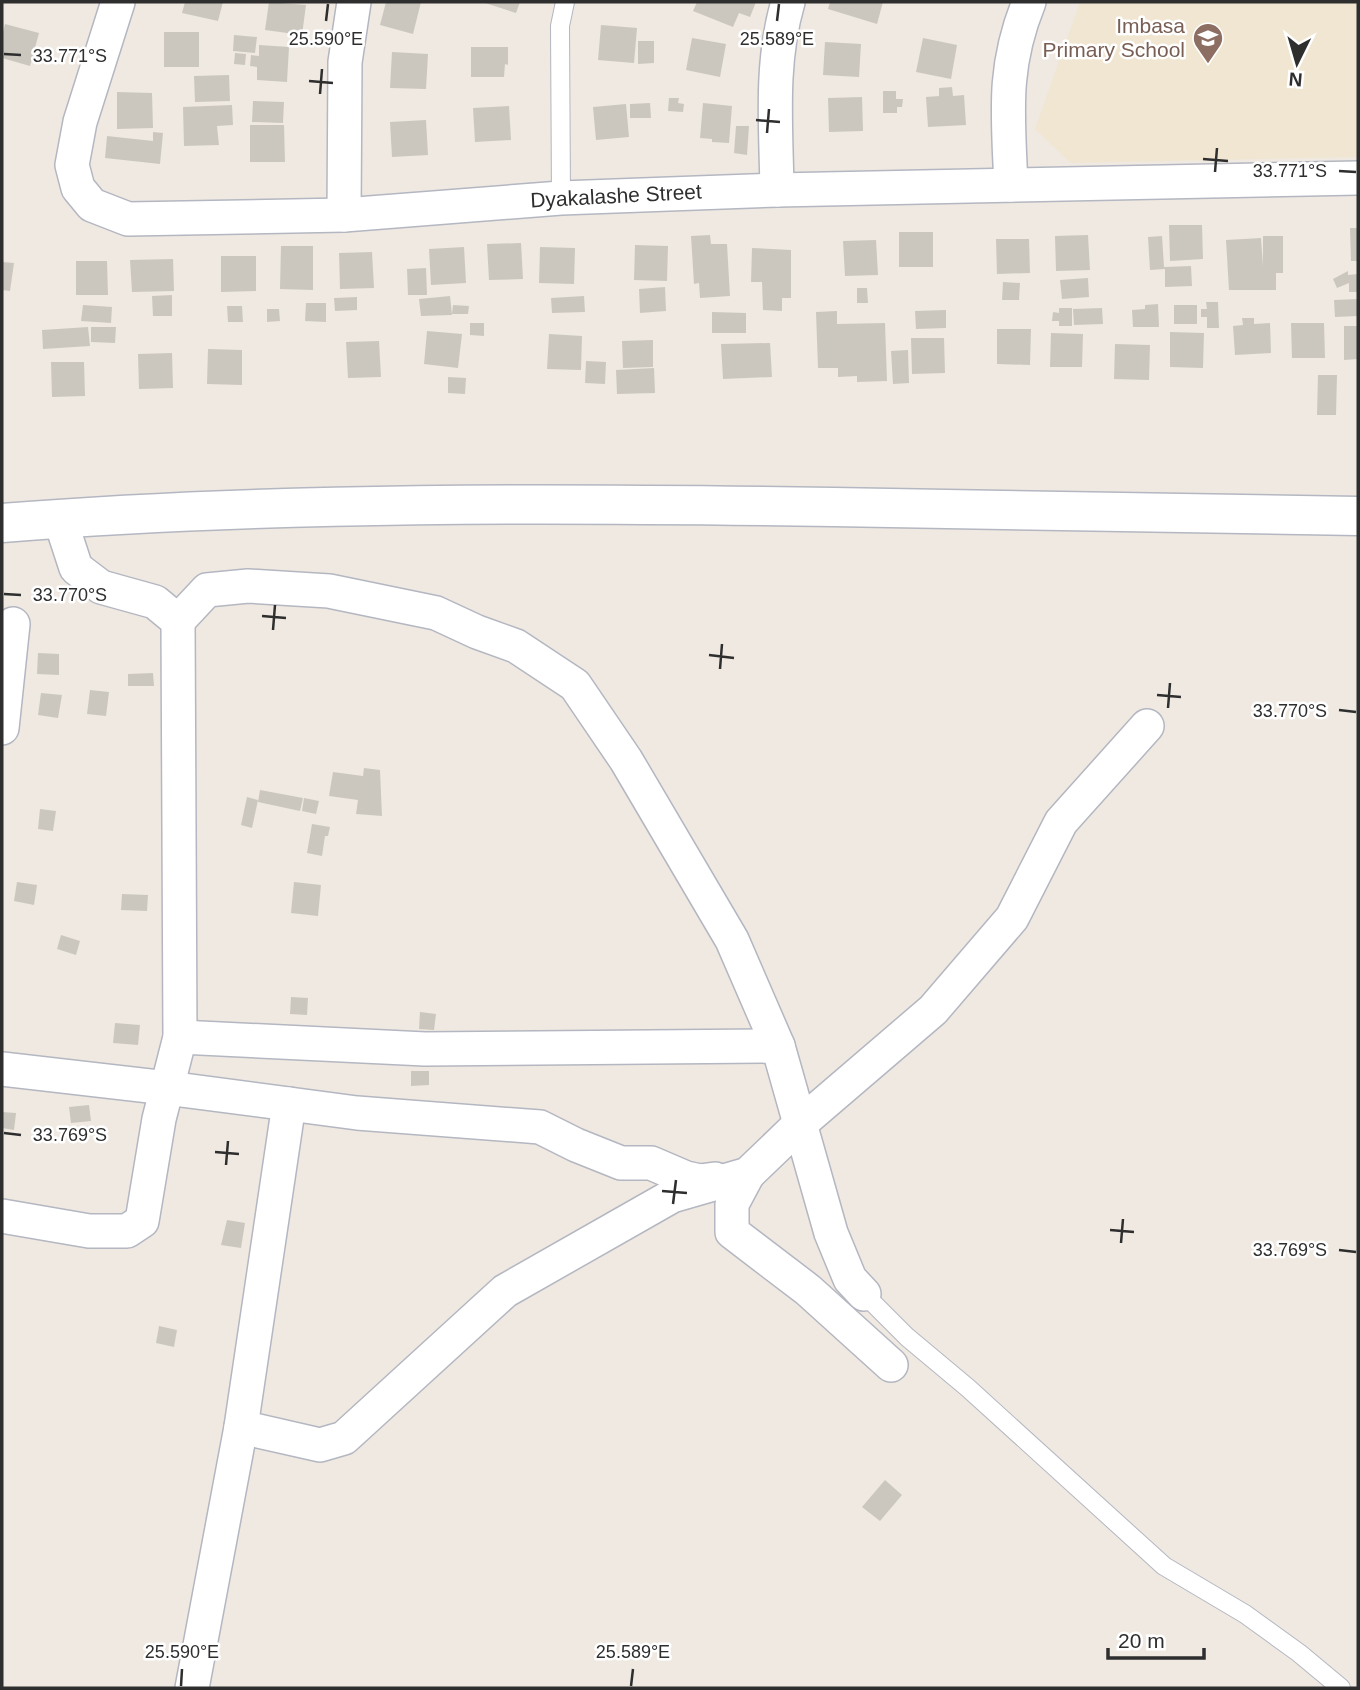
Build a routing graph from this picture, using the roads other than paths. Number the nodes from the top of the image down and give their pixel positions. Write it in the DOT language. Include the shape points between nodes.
graph roads {
  1 [pos="118,2"];
  2 [pos="354,2"];
  3 [pos="565,2"];
  4 [pos="788,2"];
  5 [pos="1029,2"];
  6 [pos="1358,178"];
  7 [pos="1011,185"];
  8 [pos="777,190"];
  9 [pos="561,198"];
  10 [pos="344,215"];
  11 [pos="1358,516"];
  12 [pos="60,519"];
  13 [pos="2,523"];
  14 [pos="178,621"];
  15 [pos="13,624"];
  16 [pos="1147,726"];
  17 [pos="2,728"];
  18 [pos="180,1037"];
  19 [pos="778,1046"];
  20 [pos="2,1069"];
  21 [pos="167,1088"];
  22 [pos="289,1104"];
  23 [pos="800,1124"];
  24 [pos="748,1174"];
  25 [pos="2,1216"];
  26 [pos="864,1294"];
  27 [pos="891,1365"];
  28 [pos="241,1427"];
  29 [pos="192,1688"];
  30 [pos="1341,1688"];
  1 -- 10 [label="street, Dyakalashe Street" via="73,155 78,188 92,205 128,219"];
  2 -- 10 [label="street" via="345,62"];
  3 -- 9 [label="lane" via="560,26"];
  4 -- 8 [label="street" via="775,70"];
  5 -- 7 [label="street" via="1017,31 1007,96"];
  6 -- 7 [label="street, Dyakalashe Street"];
  7 -- 8 [label="street, Dyakalashe Street"];
  8 -- 9 [label="street, Dyakalashe Street"];
  9 -- 10 [label="street, Dyakalashe Street"];
  11 -- 12 [label="main road" via="590,503 197,510"];
  12 -- 13 [label="main road"];
  12 -- 14 [label="street" via="76,568 101,587 155,602"];
  14 -- 18 [label="street"];
  14 -- 19 [label="street" via="207,590 248,586 329,591 436,612 516,646 575,685 626,760 732,940"];
  15 -- 17 [label="street"];
  16 -- 23 [label="street" via="1061,822 1012,918 933,1010"];
  18 -- 19 [label="street" via="425,1049"];
  18 -- 21 [label="street"];
  19 -- 23 [label="street"];
  20 -- 21 [label="street"];
  21 -- 22 [label="street"];
  21 -- 25 [label="street" via="142,1221 127,1231 89,1231"];
  22 -- 24 [label="street" via="540,1128 621,1163 651,1163 700,1181"];
  22 -- 28 [label="street"];
  23 -- 24 [label="street"];
  23 -- 26 [label="street" via="831,1233 850,1279"];
  24 -- 27 [label="street" via="732,1204 732,1232 808,1290"];
  24 -- 28 [label="street" via="672,1196 505,1291 344,1438 320,1445"];
  26 -- 30 [label="lane" via="1164,1566 1245,1614"];
  28 -- 29 [label="street"];
}
